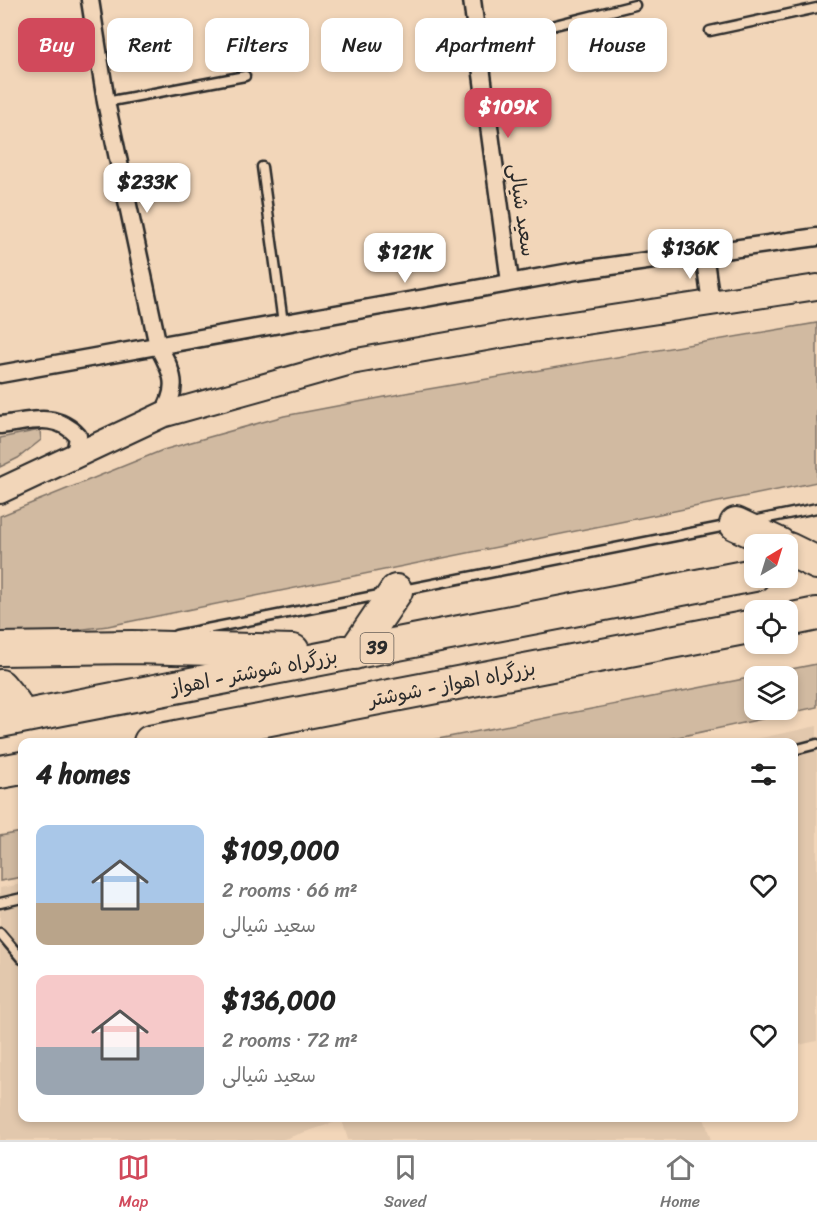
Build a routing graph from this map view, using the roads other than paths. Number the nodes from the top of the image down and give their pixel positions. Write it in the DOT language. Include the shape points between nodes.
graph roads {
  1 [pos="90,0"];
  2 [pos="472,0"];
  3 [pos="635,5"];
  4 [pos="817,8"];
  5 [pos="474,18"];
  6 [pos="556,25"];
  7 [pos="710,31"];
  8 [pos="482,72"];
  9 [pos="245,76"];
  10 [pos="106,102"];
  11 [pos="262,167"];
  12 [pos="817,237"];
  13 [pos="704,253"];
  14 [pos="510,282"];
  15 [pos="817,287"];
  16 [pos="711,303"];
  17 [pos="283,323"];
  18 [pos="158,346"];
  19 [pos="0,374"];
  20 [pos="162,415"];
  21 [pos="0,425"];
  22 [pos="75,456"];
  23 [pos="0,491"];
  24 [pos="817,508"];
  25 [pos="736,524"];
  26 [pos="758,534"];
  27 [pos="798,554"];
  28 [pos="817,563"];
  29 [pos="798,567"];
  30 [pos="744,577"];
  31 [pos="396,591"];
  32 [pos="817,614"];
  33 [pos="798,618"];
  34 [pos="744,628"];
  35 [pos="132,647"];
  36 [pos="0,649"];
  37 [pos="354,653"];
  38 [pos="0,686"];
  39 [pos="9,719"];
  40 [pos="179,738"];
  41 [pos="817,744"];
  42 [pos="798,749"];
  43 [pos="18,769"];
  44 [pos="0,772"];
  45 [pos="18,899"];
  46 [pos="0,903"];
  47 [pos="0,933"];
  48 [pos="18,953"];
  1 -- 10 [label="street"];
  2 -- 5 [label="street, سعید شیالی"];
  3 -- 6 [label="lane"];
  4 -- 7 [label="lane"];
  8 -- 14 [label="street, سعید شیالی"];
  9 -- 10 [label="lane"];
  10 -- 18 [label="street"];
  11 -- 17 [label="lane"];
  12 -- 13 [label="street"];
  13 -- 14 [label="street"];
  13 -- 16 [label="street"];
  14 -- 17 [label="street"];
  15 -- 16 [label="street"];
  16 -- 20 [label="street" via="351,362"];
  17 -- 18 [label="street"];
  18 -- 19 [label="street"];
  18 -- 20 [label="street" via="174,383 171,401"];
  20 -- 22 [label="street"];
  21 -- 22 [label="street" via="54,420 78,436"];
  22 -- 23 [label="street"];
  24 -- 25 [label="lane"];
  25 -- 26 [label="highway"];
  25 -- 31 [label="lane"];
  27 -- 28 [label="highway"];
  28 -- 29 [label="highway"];
  30 -- 37 [label="highway, بزرگراه شوشتر - اهواز / 39"];
  31 -- 35 [label="lane" via="188,632"];
  31 -- 37 [label="highway"];
  32 -- 33 [label="highway"];
  34 -- 40 [label="highway, بزرگراه اهواز - شوشتر" via="238,730"];
  35 -- 36 [label="highway"];
  35 -- 37 [label="highway"];
  37 -- 39 [label="highway, بزرگراه شوشتر - اهواز / 39"];
  38 -- 39 [label="highway" via="14,703"];
  41 -- 42 [label="lane"];
  43 -- 44 [label="highway"];
  45 -- 46 [label="lane"];
  47 -- 48 [label="lane"];
}
